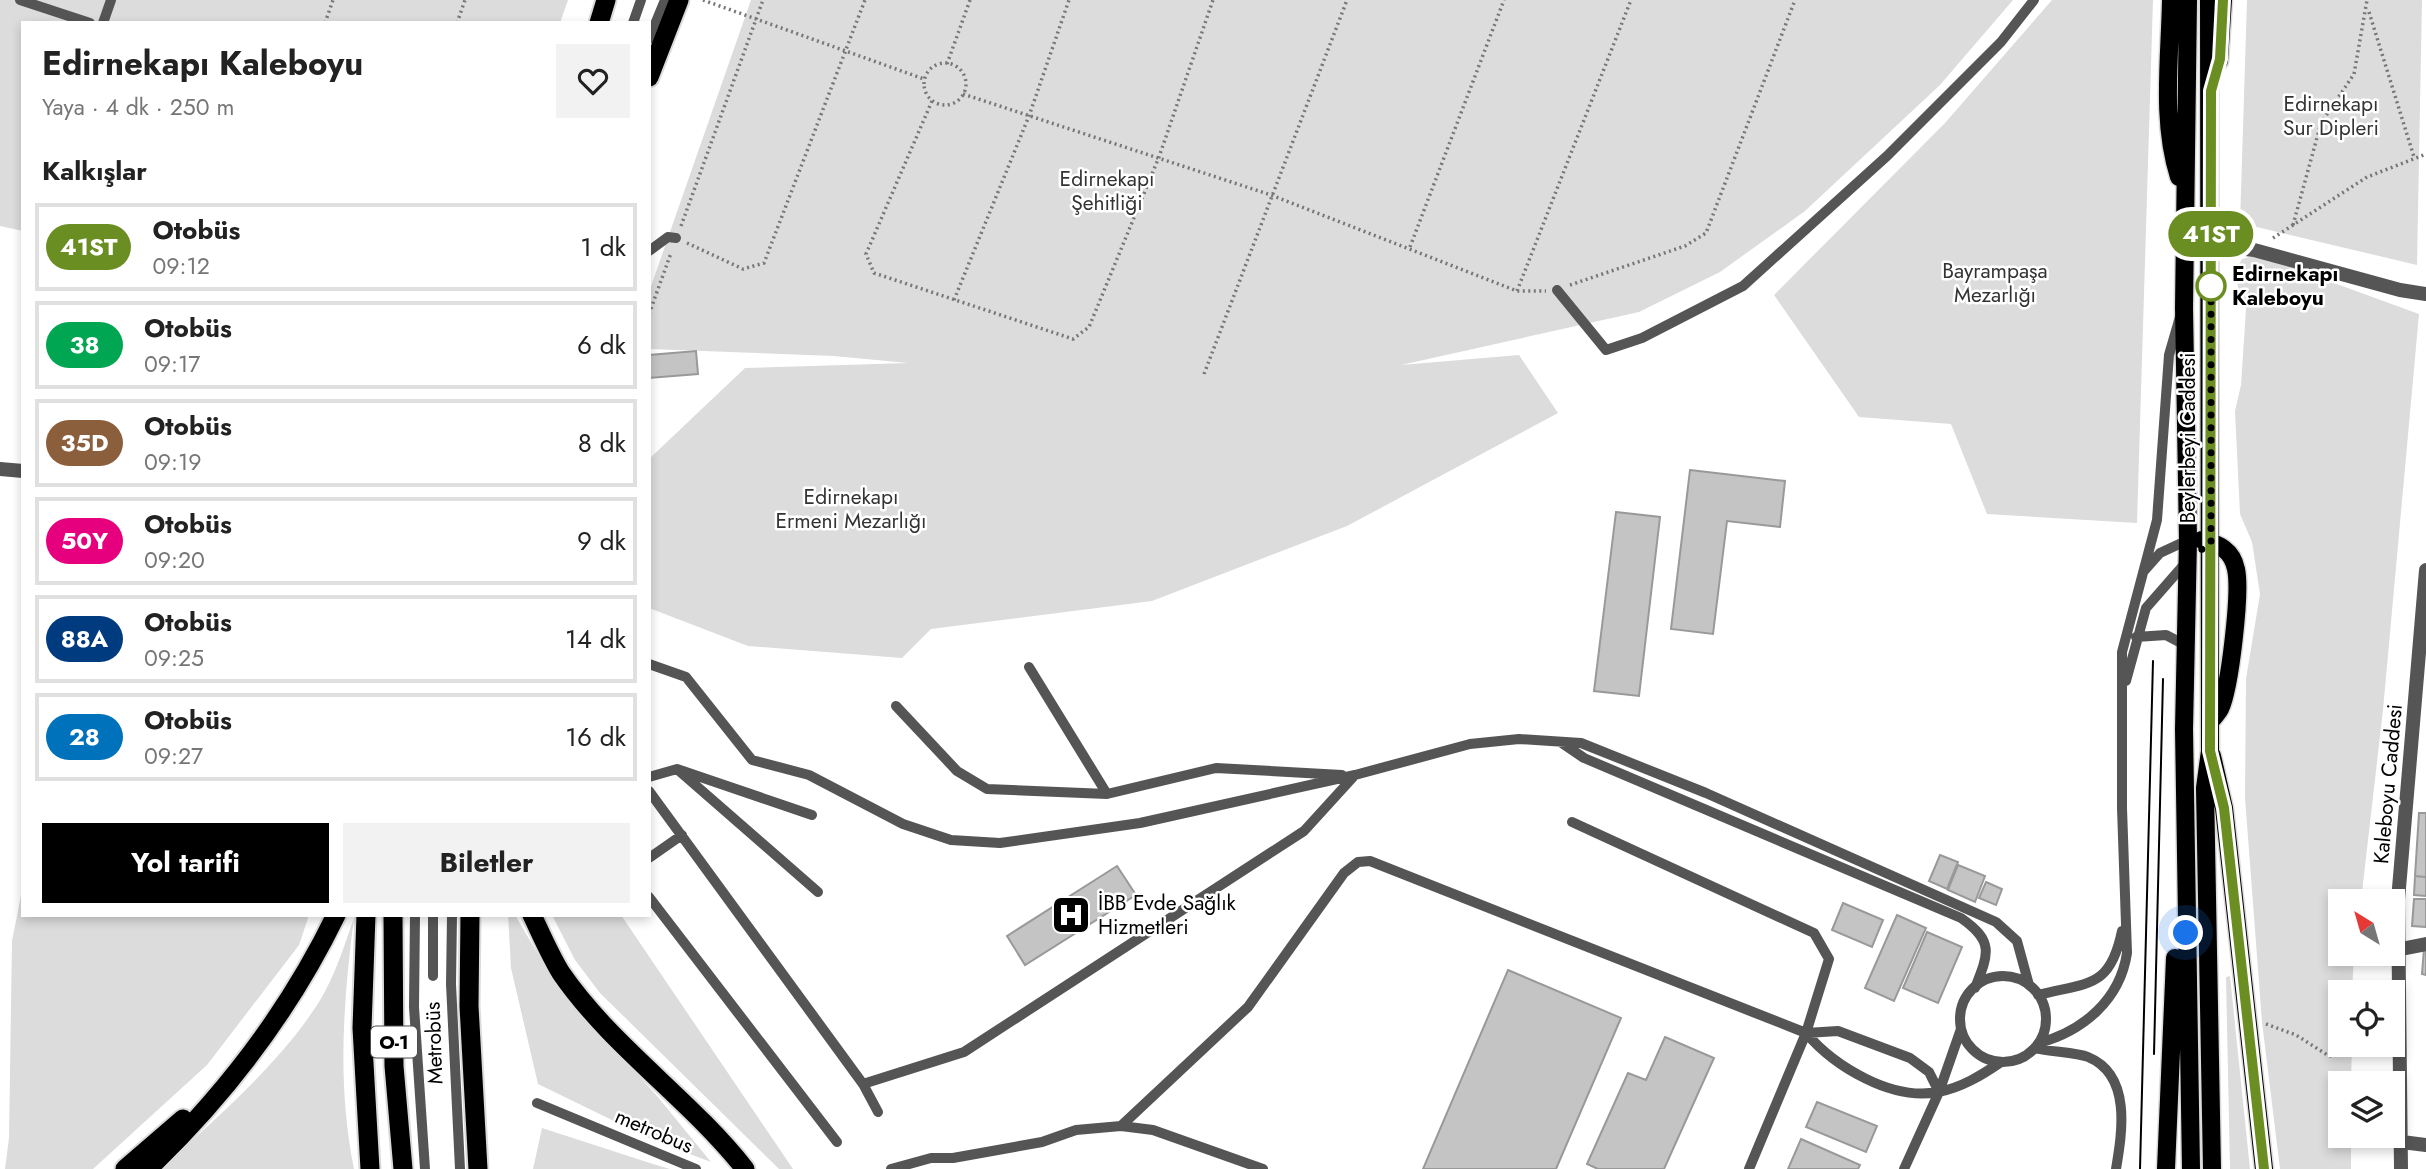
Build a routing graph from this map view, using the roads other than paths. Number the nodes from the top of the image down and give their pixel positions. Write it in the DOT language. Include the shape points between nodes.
graph roads {
  1 [pos="20,0"];
  2 [pos="111,0"];
  3 [pos="606,0"];
  4 [pos="641,0"];
  5 [pos="665,0"];
  6 [pos="679,0"];
  7 [pos="2034,0"];
  8 [pos="2171,0"];
  9 [pos="2188,0"];
  10 [pos="2209,0"];
  11 [pos="2223,0"];
  12 [pos="84,21"];
  13 [pos="104,21"];
  14 [pos="600,21"];
  15 [pos="634,21"];
  16 [pos="651,34"];
  17 [pos="651,72"];
  18 [pos="2211,91"];
  19 [pos="2184,190"];
  20 [pos="676,238"];
  21 [pos="2211,245"];
  22 [pos="651,250"];
  23 [pos="1557,290"];
  24 [pos="2426,294"];
  25 [pos="2184,308"];
  26 [pos="0,469"];
  27 [pos="21,471"];
  28 [pos="2188,540"];
  29 [pos="2211,542"];
  30 [pos="2188,560"];
  31 [pos="2426,570"];
  32 [pos="2142,573"];
  33 [pos="2136,637"];
  34 [pos="2185,645"];
  35 [pos="651,665"];
  36 [pos="1029,667"];
  37 [pos="2423,671"];
  38 [pos="2124,688"];
  39 [pos="896,706"];
  40 [pos="2421,720"];
  41 [pos="2210,722"];
  42 [pos="1560,742"];
  43 [pos="2210,751"];
  44 [pos="677,769"];
  45 [pos="1355,775"];
  46 [pos="651,776"];
  47 [pos="651,794"];
  48 [pos="1108,794"];
  49 [pos="813,815"];
  50 [pos="1572,822"];
  51 [pos="682,835"];
  52 [pos="651,857"];
  53 [pos="2186,889"];
  54 [pos="2399,889"];
  55 [pos="818,892"];
  56 [pos="651,900"];
  57 [pos="335,917"];
  58 [pos="366,917"];
  59 [pos="393,917"];
  60 [pos="415,917"];
  61 [pos="433,917"];
  62 [pos="452,917"];
  63 [pos="470,917"];
  64 [pos="533,917"];
  65 [pos="2124,918"];
  66 [pos="2426,944"];
  67 [pos="2405,948"];
  68 [pos="2396,966"];
  69 [pos="433,976"];
  70 [pos="2029,985"];
  71 [pos="1975,988"];
  72 [pos="2038,995"];
  73 [pos="1961,1028"];
  74 [pos="1806,1034"];
  75 [pos="2037,1045"];
  76 [pos="242,1062"];
  77 [pos="2001,1062"];
  78 [pos="2400,1071"];
  79 [pos="863,1084"];
  80 [pos="1939,1092"];
  81 [pos="537,1103"];
  82 [pos="878,1112"];
  83 [pos="1121,1126"];
  84 [pos="837,1142"];
  85 [pos="2405,1142"];
  86 [pos="2426,1145"];
  87 [pos="2402,1148"];
  88 [pos="125,1169"];
  89 [pos="148,1169"];
  90 [pos="370,1169"];
  91 [pos="404,1169"];
  92 [pos="425,1169"];
  93 [pos="460,1169"];
  94 [pos="478,1169"];
  95 [pos="696,1169"];
  96 [pos="745,1169"];
  97 [pos="891,1169"];
  98 [pos="1263,1169"];
  99 [pos="1749,1169"];
  100 [pos="1904,1169"];
  101 [pos="2116,1169"];
  102 [pos="2166,1169"];
  103 [pos="2191,1169"];
  104 [pos="2213,1169"];
  105 [pos="2264,1169"];
  106 [pos="2401,1169"];
  1 -- 12 [label="lane"];
  2 -- 13 [label="lane"];
  3 -- 14 [label="highway"];
  4 -- 15 [label="lane"];
  5 -- 16 [label="lane"];
  6 -- 17 [label="highway"];
  7 -- 23 [label="lane" via="2001,42 1887,156 1743,286 1643,338 1606,350"];
  8 -- 19 [label="main road" via="2171,150"];
  9 -- 19 [label="main road, Beylerbeyi Caddesi"];
  10 -- 18 [label="main road, Beylerbeyi Caddesi"];
  11 -- 18 [label="main road" via="2220,59"];
  18 -- 21 [label="main road, Beylerbeyi Caddesi"];
  19 -- 25 [label="main road, Beylerbeyi Caddesi"];
  20 -- 22 [label="lane" via="668,237"];
  21 -- 24 [label="street" via="2254,250"];
  21 -- 29 [label="main road, Beylerbeyi Caddesi"];
  25 -- 28 [label="main road, Beylerbeyi Caddesi"];
  25 -- 32 [label="lane" via="2169,355 2159,505"];
  26 -- 27 [label="street"];
  28 -- 29 [label="main road"];
  28 -- 30 [label="main road, Beylerbeyi Caddesi"];
  28 -- 32 [label="lane" via="2160,553"];
  29 -- 30 [label="main road"];
  29 -- 41 [label="main road, Beylerbeyi Caddesi"];
  29 -- 41 [label="main road" via="2227,551 2237,575 2226,687 2220,709"];
  30 -- 33 [label="lane" via="2154,596"];
  30 -- 34 [label="main road, Beylerbeyi Caddesi"];
  31 -- 37 [label="street, Kaleboyu Caddesi"];
  32 -- 38 [label="lane" via="2122,652"];
  33 -- 34 [label="lane" via="2165,635"];
  33 -- 38 [label="lane"];
  34 -- 53 [label="main road, Beylerbeyi Caddesi"];
  35 -- 45 [label="lane" via="686,677 752,760 809,775 903,824 951,840 1000,843 1140,823"];
  36 -- 48 [label="lane"];
  37 -- 40 [label="street, Kaleboyu Caddesi"];
  38 -- 65 [label="lane"];
  39 -- 48 [label="lane" via="957,771 987,789"];
  40 -- 54 [label="street, Kaleboyu Caddesi"];
  41 -- 43 [label="main road, Beylerbeyi Caddesi"];
  42 -- 45 [label="lane" via="1519,739 1470,744"];
  42 -- 70 [label="lane" via="1581,743 1706,793 1996,922 2017,941"];
  42 -- 71 [label="lane" via="1584,758 1961,918 1983,937 1986,947"];
  43 -- 104 [label="main road, Beylerbeyi Caddesi" via="2205,788"];
  43 -- 105 [label="main road" via="2224,808"];
  44 -- 46 [label="lane"];
  44 -- 49 [label="lane"];
  44 -- 55 [label="lane"];
  45 -- 48 [label="lane" via="1216,768"];
  45 -- 79 [label="lane" via="1304,831 964,1052"];
  47 -- 51 [label="lane"];
  50 -- 74 [label="lane" via="1814,933 1829,959"];
  51 -- 52 [label="lane"];
  51 -- 79 [label="lane"];
  53 -- 102 [label="main road" via="2177,932"];
  53 -- 103 [label="main road, Beylerbeyi Caddesi"];
  56 -- 84 [label="lane"];
  57 -- 76 [label="highway" via="294,994"];
  58 -- 90 [label="highway" via="362,1028"];
  59 -- 91 [label="highway, O-1" via="394,1066"];
  60 -- 92 [label="lane, Metrobüs" via="414,1020"];
  61 -- 69 [label="lane"];
  62 -- 93 [label="lane, Metrobüs"];
  63 -- 94 [label="highway" via="469,1006"];
  64 -- 96 [label="highway" via="561,972 581,997"];
  65 -- 72 [label="lane" via="2114,961 2104,976 2091,985"];
  65 -- 75 [label="lane" via="2124,971 2106,1003 2076,1028"];
  66 -- 67 [label="street"];
  68 -- 78 [label="street, Kaleboyu Caddesi"];
  70 -- 71 [label="lane" via="2001,976"];
  70 -- 72 [label="lane"];
  71 -- 73 [label="lane" via="1963,1006"];
  72 -- 75 [label="lane" via="2046,1021"];
  73 -- 77 [label="lane" via="1976,1053"];
  73 -- 80 [label="lane"];
  74 -- 80 [label="lane" via="1826,1056 1883,1086 1916,1094"];
  74 -- 80 [label="lane" via="1838,1031 1910,1058 1928,1072"];
  74 -- 83 [label="lane" via="1370,861 1358,862 1344,873 1248,1007"];
  74 -- 99 [label="lane"];
  75 -- 77 [label="lane" via="2015,1061"];
  75 -- 101 [label="lane" via="2088,1057 2108,1073 2121,1106"];
  76 -- 88 [label="highway"];
  76 -- 89 [label="highway"];
  77 -- 80 [label="lane" via="1977,1078"];
  79 -- 82 [label="lane"];
  80 -- 100 [label="lane"];
  81 -- 95 [label="lane, metrobus"];
  83 -- 97 [label="lane" via="1076,1130 1042,1142 930,1158"];
  83 -- 98 [label="lane" via="1153,1130"];
  85 -- 86 [label="street"];
  87 -- 106 [label="street, Kaleboyu Caddesi"];
}
